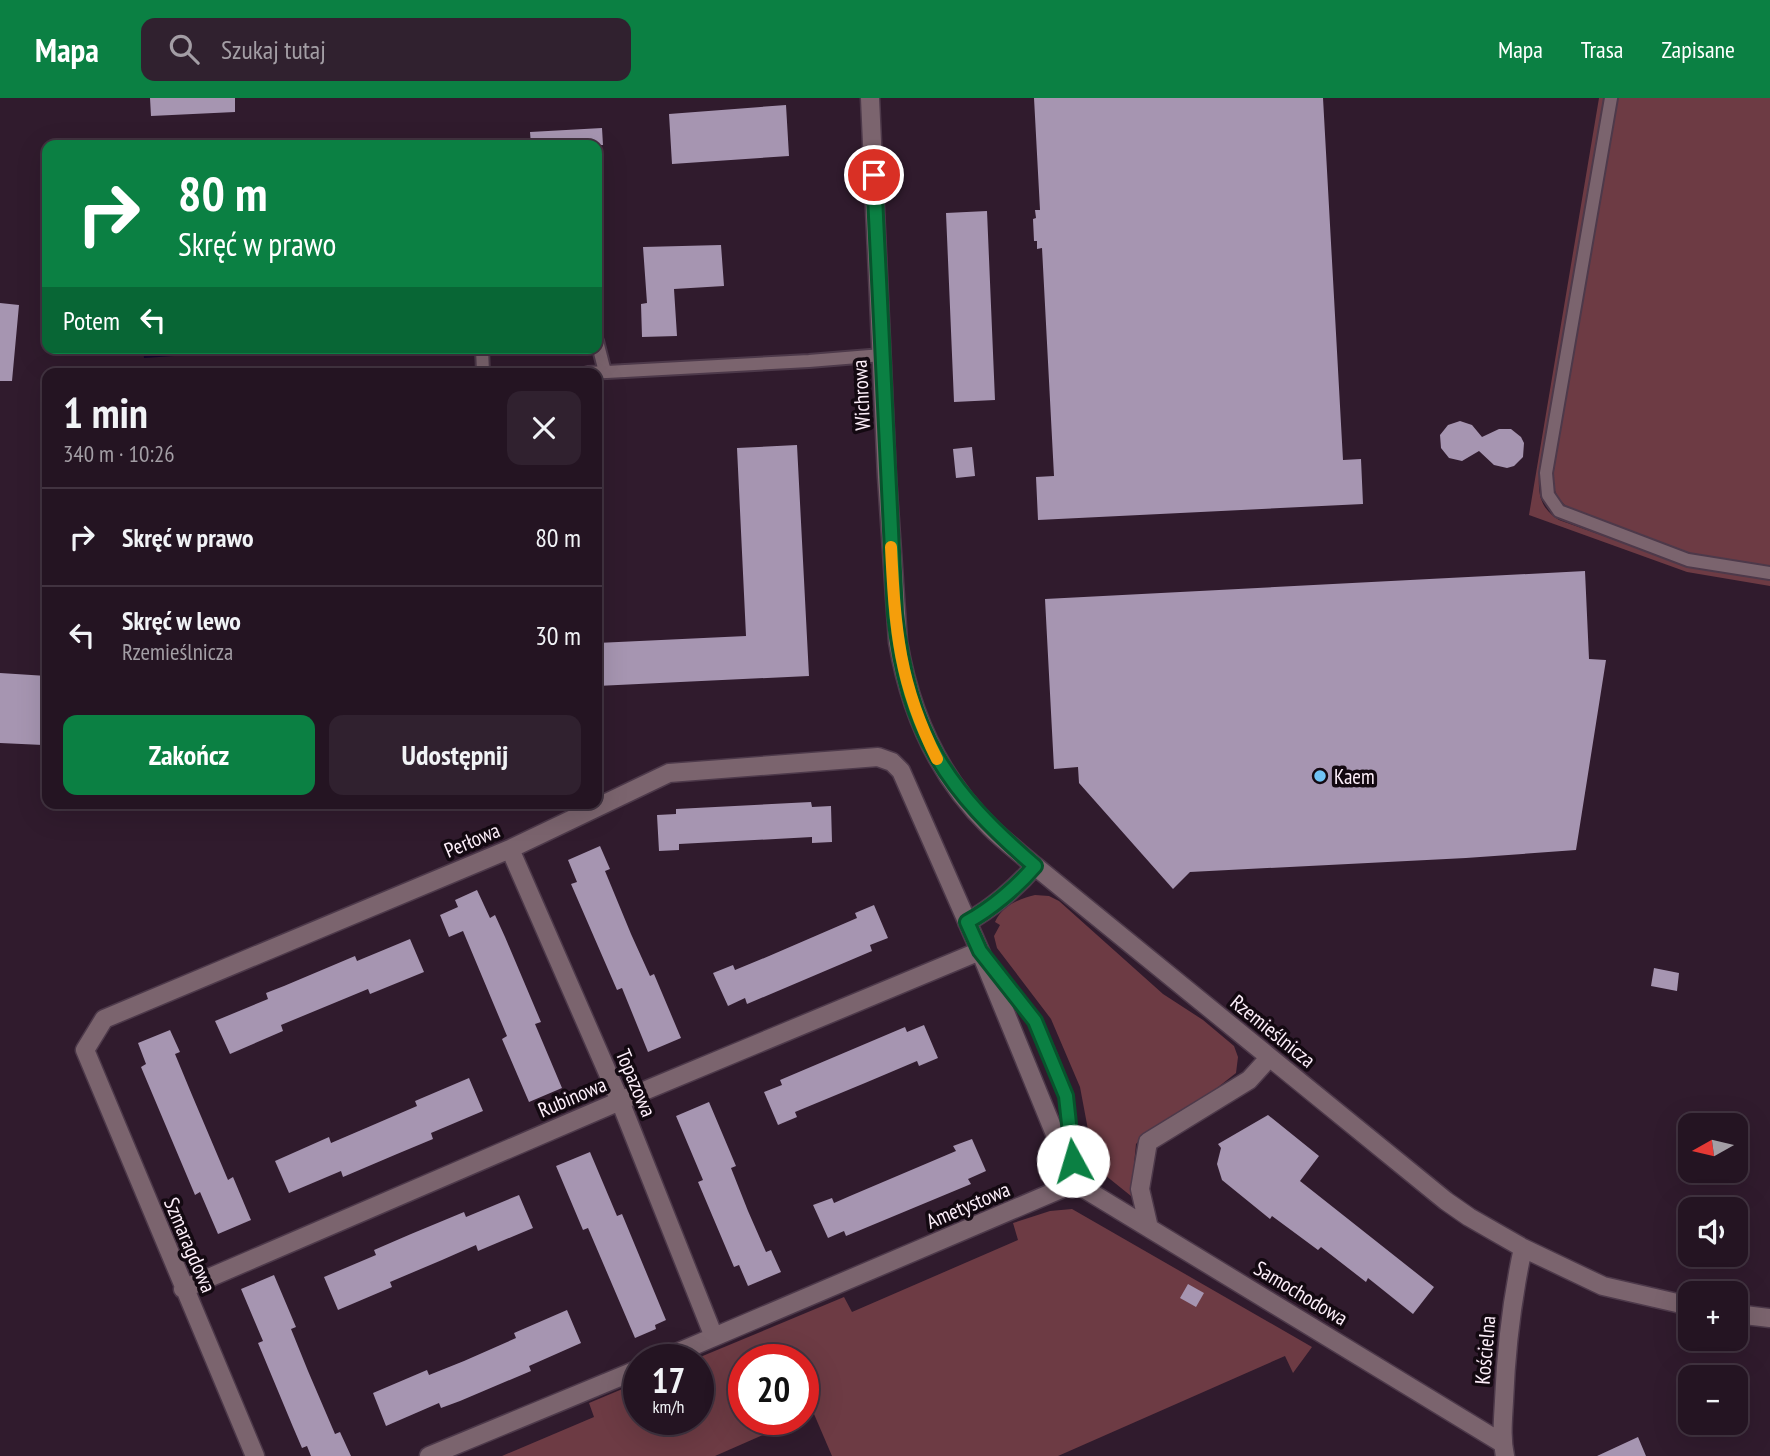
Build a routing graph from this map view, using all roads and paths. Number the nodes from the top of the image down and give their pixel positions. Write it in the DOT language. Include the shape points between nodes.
graph roads {
  1 [pos="870,98"];
  2 [pos="1611,98"];
  3 [pos="600,354"];
  4 [pos="882,355"];
  5 [pos="602,372"];
  6 [pos="605,372"];
  7 [pos="1770,573"];
  8 [pos="908,689"];
  9 [pos="602,805"];
  10 [pos="594,809"];
  11 [pos="510,849"];
  12 [pos="1035,866"];
  13 [pos="967,922"];
  14 [pos="980,951"];
  15 [pos="85,1051"];
  16 [pos="1269,1058"];
  17 [pos="620,1101"];
  18 [pos="1075,1183"];
  19 [pos="1149,1228"];
  20 [pos="1523,1248"];
  21 [pos="183,1289"];
  22 [pos="1678,1304"];
  23 [pos="1748,1315"];
  24 [pos="1770,1318"];
  25 [pos="713,1337"];
  26 [pos="697,1344"];
  27 [pos="623,1375"];
  28 [pos="1504,1449"];
  29 [pos="255,1456"];
  30 [pos="429,1456"];
  1 -- 4 [label="street, Wichrowa"];
  2 -- 7 [label="lane" via="1546,473 1548,495 1559,511 1688,559"];
  3 -- 6 [label="lane"];
  4 -- 6 [label="lane"];
  4 -- 8 [label="street, Wichrowa" via="895,614"];
  5 -- 6 [label="lane"];
  8 -- 12 [label="street, Rzemieślnicza" via="942,769 990,828"];
  9 -- 13 [label="street, Perłowa" via="669,773 878,757 901,771"];
  10 -- 11 [label="street, Perłowa"];
  11 -- 15 [label="street, Perłowa" via="104,1019"];
  11 -- 17 [label="street, Topazowa"];
  12 -- 13 [label="street"];
  12 -- 16 [label="street, Rzemieślnicza"];
  13 -- 14 [label="street"];
  14 -- 17 [label="street, Rubinowa"];
  14 -- 18 [label="street"];
  14 -- 18 [label="lane" via="1035,1021 1066,1096"];
  15 -- 21 [label="street, Szmaragdowa"];
  16 -- 19 [label="street" via="1249,1080 1148,1142 1140,1189"];
  16 -- 20 [label="street, Rzemieślnicza" via="1446,1201"];
  17 -- 21 [label="street, Rubinowa"];
  17 -- 25 [label="street, Topazowa"];
  18 -- 19 [label="street, Samochodowa"];
  18 -- 25 [label="street, Ametystowa"];
  19 -- 28 [label="street, Samochodowa"];
  20 -- 22 [label="street, Rzemieślnicza" via="1603,1286"];
  20 -- 28 [label="street, Kościelna" via="1512,1297"];
  21 -- 29 [label="street, Szmaragdowa"];
  23 -- 24 [label="street"];
  25 -- 26 [label="street, Ametystowa"];
  27 -- 30 [label="street"];
}
